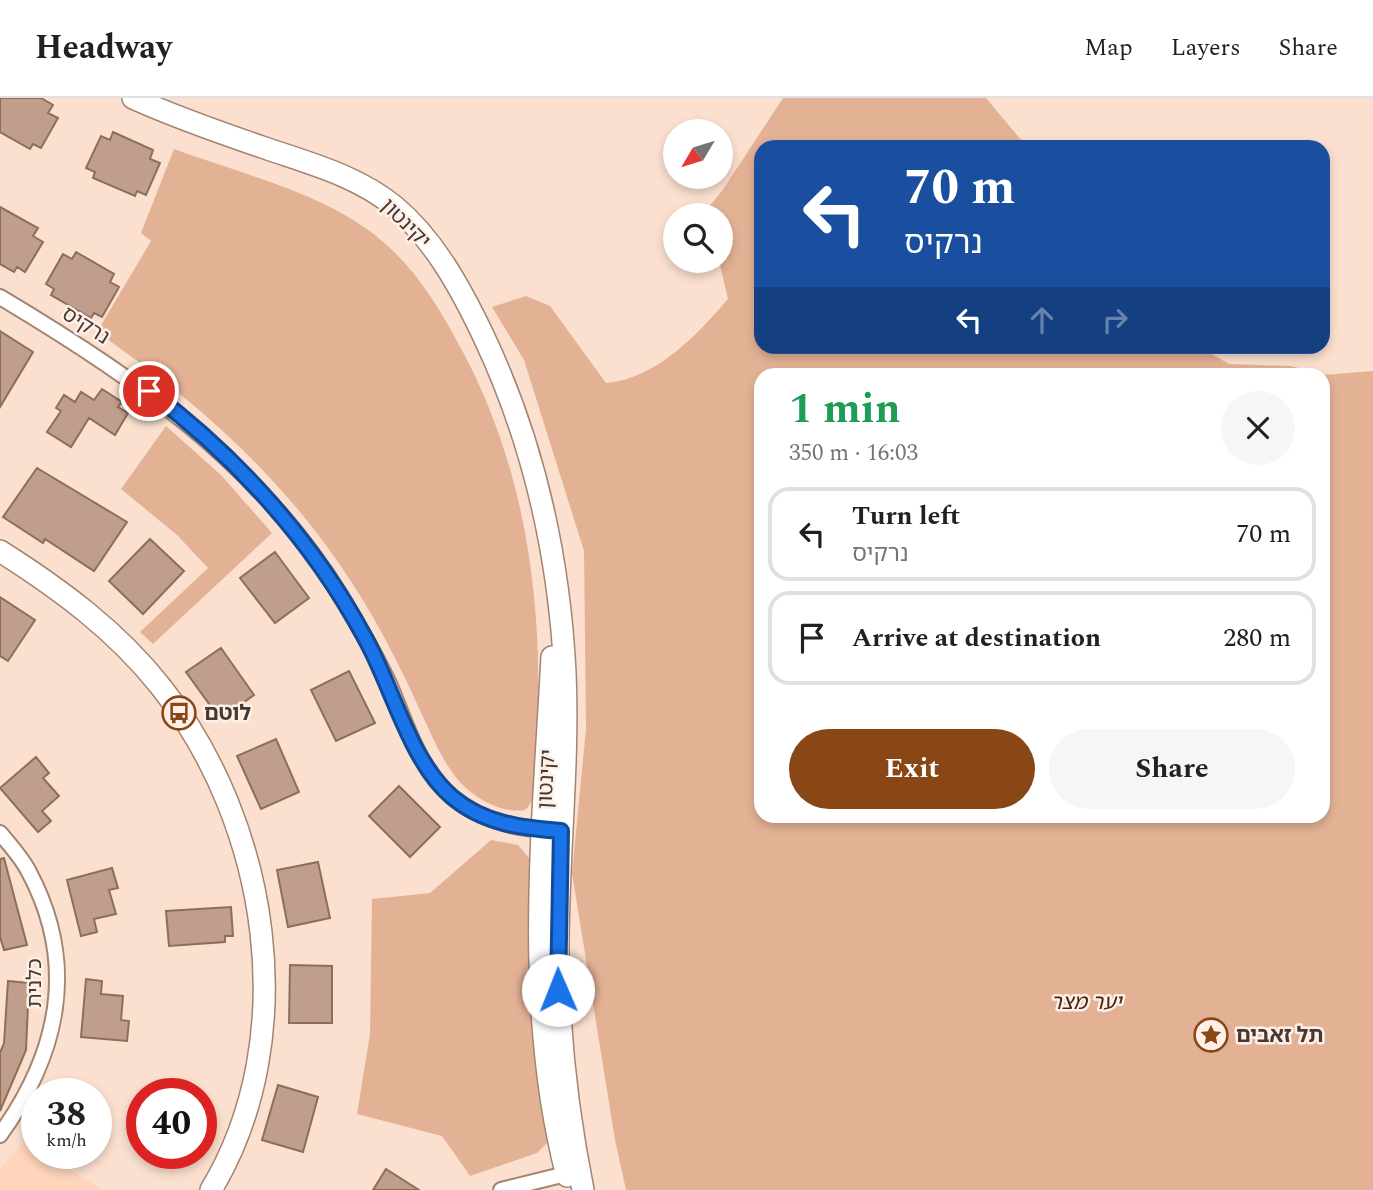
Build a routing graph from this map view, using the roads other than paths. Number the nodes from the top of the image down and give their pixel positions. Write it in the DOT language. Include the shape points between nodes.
graph roads {
  1 [pos="133,98"];
  2 [pos="0,297"];
  3 [pos="0,551"];
  4 [pos="553,830"];
  5 [pos="0,833"];
  6 [pos="0,1135"];
  7 [pos="575,1181"];
  8 [pos="211,1190"];
  9 [pos="501,1190"];
  1 -- 4 [label="street, יקינטון" via="349,178 412,223 446,269 491,351 524,441 548,533 553,615"];
  2 -- 4 [label="street, נרקיס" via="129,377 207,438 243,473 338,591 388,682 418,752 439,784 482,816 518,827"];
  3 -- 8 [label="street" via="84,608 162,687 191,730 234,818 257,908 265,995 251,1097"];
  4 -- 7 [label="street, יקינטון" via="541,1012 550,1095"];
  5 -- 6 [label="street, כלנית" via="29,870 51,922 59,973 54,1021 41,1067"];
  7 -- 9 [label="street"];
}
